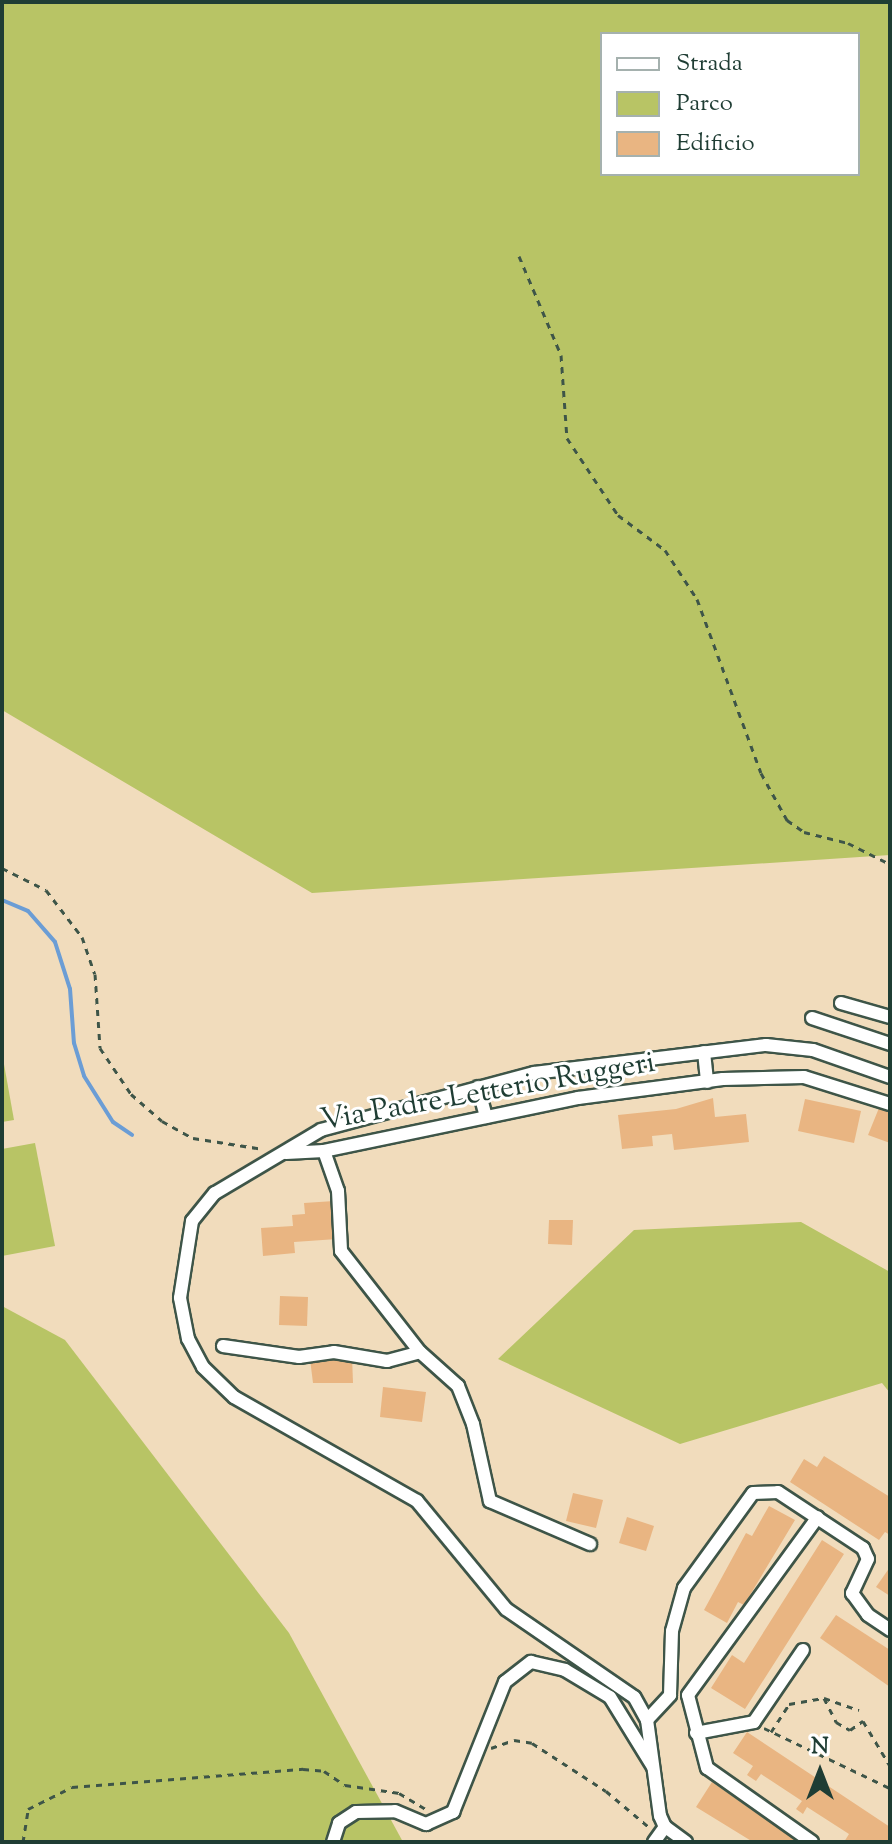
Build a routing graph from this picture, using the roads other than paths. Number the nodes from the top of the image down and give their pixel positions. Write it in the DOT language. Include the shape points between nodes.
graph roads {
  1 [pos="841,1003"];
  2 [pos="890,1017"];
  3 [pos="812,1018"];
  4 [pos="890,1044"];
  5 [pos="704,1052"];
  6 [pos="890,1077"];
  7 [pos="707,1082"];
  8 [pos="478,1087"];
  9 [pos="890,1104"];
  10 [pos="486,1117"];
  11 [pos="324,1151"];
  12 [pos="282,1153"];
  13 [pos="223,1346"];
  14 [pos="420,1352"];
  15 [pos="818,1517"];
  16 [pos="590,1544"];
  17 [pos="890,1630"];
  18 [pos="803,1650"];
  19 [pos="647,1720"];
  20 [pos="696,1733"];
  21 [pos="655,1770"];
  22 [pos="659,1835"];
  23 [pos="333,1842"];
  24 [pos="686,1842"];
  25 [pos="812,1842"];
  1 -- 2 [label="street"];
  3 -- 4 [label="street"];
  5 -- 6 [label="street, Via Padre Letterio Ruggeri" via="801,1048"];
  5 -- 7 [label="street"];
  5 -- 8 [label="street, Via Padre Letterio Ruggeri" via="534,1073"];
  7 -- 9 [label="street, Via Padre Letterio Ruggeri" via="804,1077"];
  7 -- 10 [label="street, Via Padre Letterio Ruggeri" via="578,1098"];
  8 -- 10 [label="street"];
  8 -- 12 [label="street, Via Padre Letterio Ruggeri" via="333,1126"];
  10 -- 11 [label="street, Via Padre Letterio Ruggeri"];
  11 -- 12 [label="street, Via Padre Letterio Ruggeri"];
  11 -- 14 [label="street" via="338,1191 341,1251"];
  12 -- 19 [label="street, Via Padre Letterio Ruggeri" via="215,1193 192,1221 180,1298 188,1339 203,1367 234,1397 417,1501 506,1609 627,1690"];
  13 -- 14 [label="street" via="299,1357 334,1352 387,1361"];
  14 -- 16 [label="street" via="458,1386 473,1424 490,1501"];
  15 -- 17 [label="street" via="863,1548 868,1559 852,1593 868,1615"];
  15 -- 19 [label="street" via="778,1492 753,1493 742,1502 684,1588 672,1631 670,1695"];
  15 -- 20 [label="street" via="688,1695"];
  18 -- 20 [label="street" via="754,1722"];
  19 -- 21 [label="street, Via Padre Letterio Ruggeri"];
  20 -- 25 [label="street" via="707,1768 723,1784"];
  21 -- 22 [label="street, Via Padre Letterio Ruggeri"];
  21 -- 23 [label="street" via="610,1697 546,1663 531,1662 505,1682 453,1812 426,1824 374,1808 339,1823"];
  22 -- 24 [label="street"];
}
